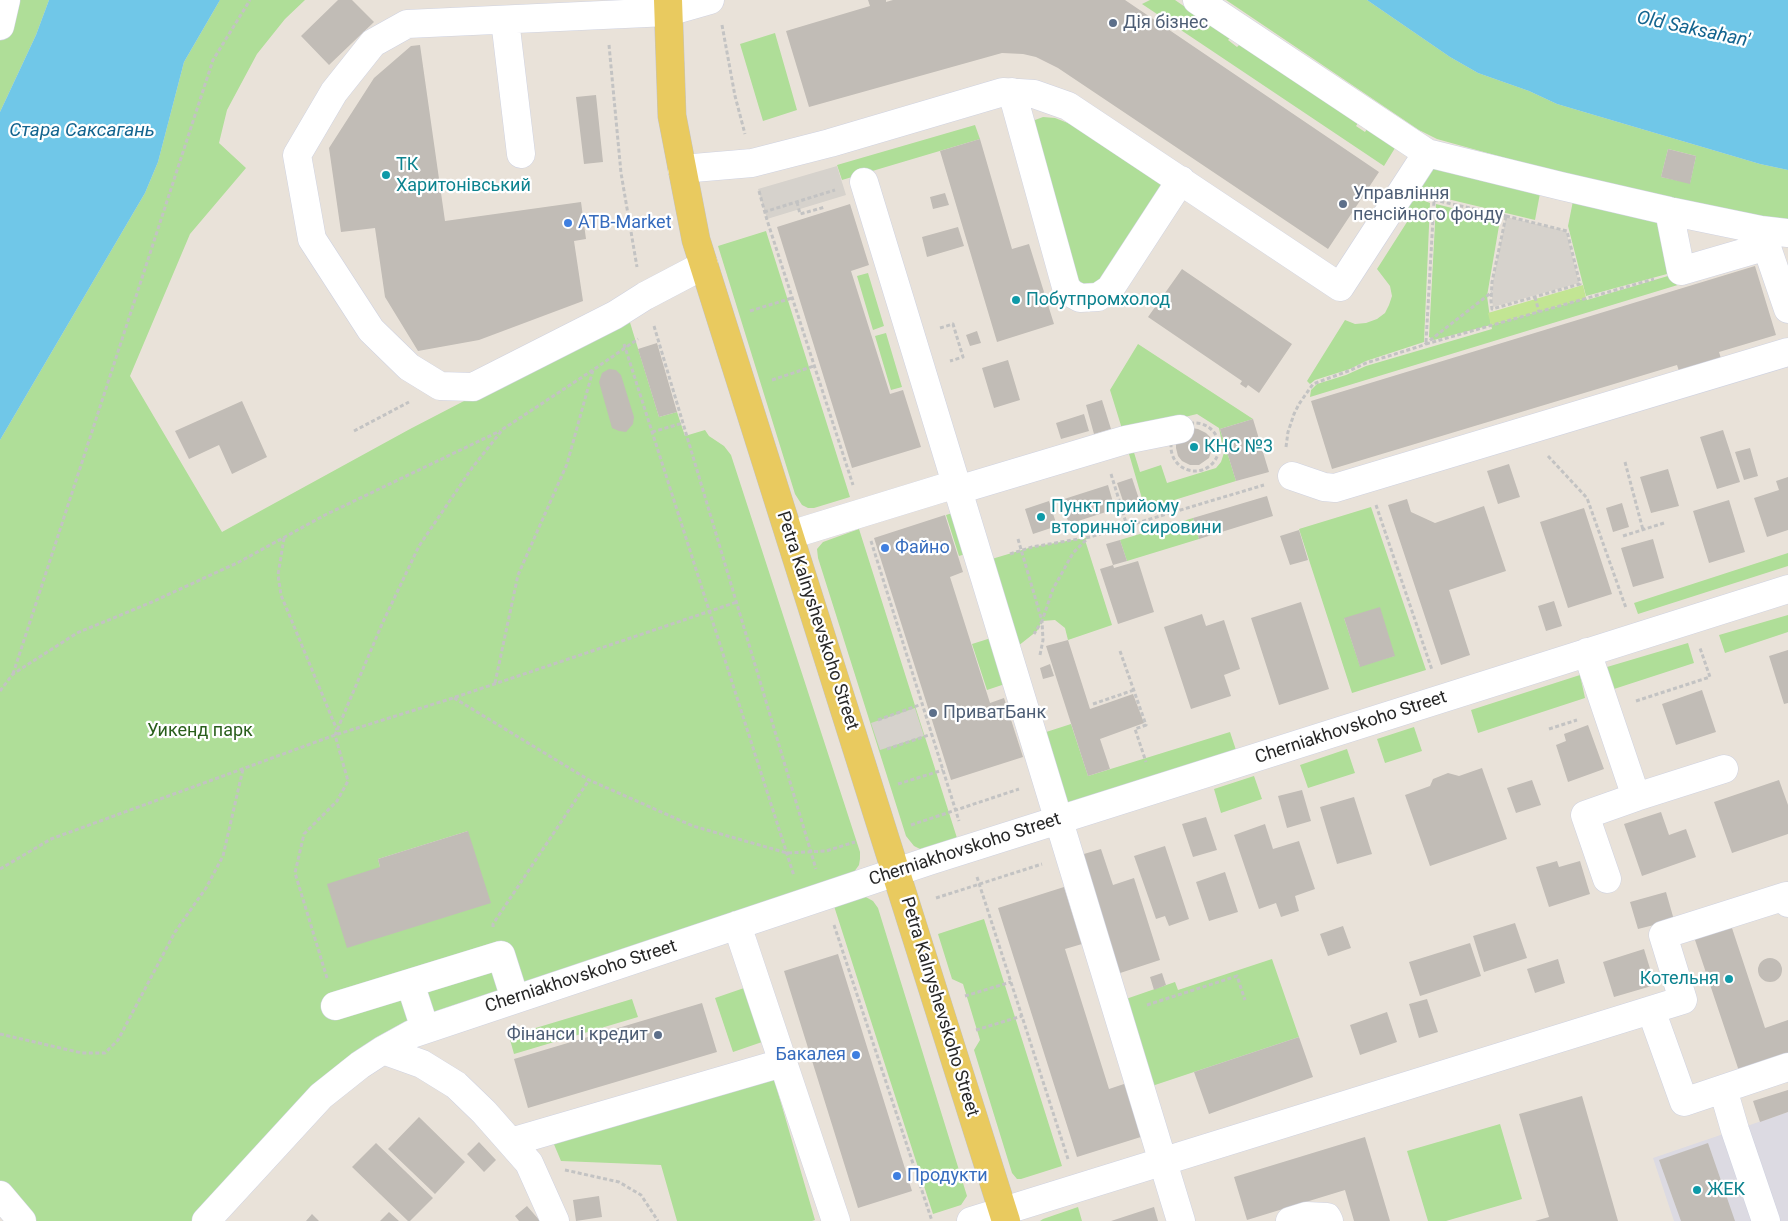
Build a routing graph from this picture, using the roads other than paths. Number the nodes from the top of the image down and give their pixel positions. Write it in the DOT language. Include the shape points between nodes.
graph roads {
  1 [pos="6,0"];
  2 [pos="1197,0"];
  3 [pos="668,6"];
  4 [pos="716,8"];
  5 [pos="505,20"];
  6 [pos="0,26"];
  7 [pos="1012,92"];
  8 [pos="1427,153"];
  9 [pos="521,154"];
  10 [pos="682,169"];
  11 [pos="1180,180"];
  12 [pos="864,182"];
  13 [pos="1669,211"];
  14 [pos="1772,236"];
  15 [pos="704,266"];
  16 [pos="1788,310"];
  17 [pos="1788,352"];
  18 [pos="1180,429"];
  19 [pos="1292,476"];
  20 [pos="957,487"];
  21 [pos="790,535"];
  22 [pos="1788,589"];
  23 [pos="1587,652"];
  24 [pos="1724,769"];
  25 [pos="1636,797"];
  26 [pos="1058,820"];
  27 [pos="896,872"];
  28 [pos="1607,879"];
  29 [pos="1788,903"];
  30 [pos="737,925"];
  31 [pos="410,984"];
  32 [pos="515,999"];
  33 [pos="335,1006"];
  34 [pos="1652,1010"];
  35 [pos="425,1029"];
  36 [pos="383,1050"];
  37 [pos="782,1063"];
  38 [pos="1788,1067"];
  39 [pos="1723,1089"];
  40 [pos="511,1142"];
  41 [pos="1163,1161"];
  42 [pos="0,1195"];
  43 [pos="1004,1216"];
  44 [pos="22,1221"];
  45 [pos="206,1221"];
  46 [pos="554,1221"];
  47 [pos="836,1221"];
  48 [pos="971,1221"];
  49 [pos="1181,1221"];
  50 [pos="1290,1221"];
  51 [pos="1329,1221"];
  52 [pos="1766,1221"];
  1 -- 6 [label="street"];
  2 -- 8 [label="street"];
  3 -- 4 [label="street"];
  3 -- 5 [label="street" via="606,15"];
  3 -- 10 [label="main road, Petra Kalnyshevskoho Street" via="672,116"];
  5 -- 9 [label="street"];
  5 -- 15 [label="street" via="407,24 373,43 334,92 297,155 312,239 371,330 409,367 440,386 473,387"];
  7 -- 10 [label="street" via="752,163"];
  7 -- 11 [label="street" via="1034,94 1068,106"];
  7 -- 11 [label="street" via="1070,293 1080,298 1098,297 1110,288"];
  8 -- 11 [label="street" via="1340,287"];
  8 -- 13 [label="street"];
  10 -- 15 [label="main road, Petra Kalnyshevskoho Street"];
  12 -- 20 [label="street"];
  13 -- 14 [label="street"];
  13 -- 14 [label="street" via="1682,271"];
  14 -- 16 [label="street"];
  15 -- 21 [label="main road, Petra Kalnyshevskoho Street"];
  17 -- 19 [label="street" via="1335,488"];
  18 -- 20 [label="street" via="1125,440"];
  20 -- 21 [label="street"];
  20 -- 26 [label="street"];
  21 -- 27 [label="main road, Petra Kalnyshevskoho Street"];
  22 -- 23 [label="street, Cherniakhovskoho Street"];
  23 -- 25 [label="street"];
  23 -- 26 [label="street, Cherniakhovskoho Street"];
  24 -- 25 [label="street"];
  25 -- 28 [label="street" via="1585,814"];
  26 -- 27 [label="street, Cherniakhovskoho Street"];
  26 -- 41 [label="street"];
  27 -- 30 [label="street, Cherniakhovskoho Street"];
  27 -- 43 [label="main road, Petra Kalnyshevskoho Street"];
  29 -- 34 [label="street" via="1786,896 1663,935 1683,1000"];
  30 -- 32 [label="street, Cherniakhovskoho Street"];
  30 -- 37 [label="street"];
  31 -- 32 [label="street" via="500,955"];
  31 -- 33 [label="street"];
  31 -- 35 [label="street"];
  32 -- 35 [label="street, Cherniakhovskoho Street"];
  34 -- 39 [label="street" via="1684,1102"];
  34 -- 41 [label="street"];
  35 -- 36 [label="street, Cherniakhovskoho Street"];
  36 -- 40 [label="street" via="422,1064 456,1085"];
  36 -- 45 [label="street, Cherniakhovskoho Street" via="321,1096"];
  37 -- 40 [label="street"];
  37 -- 47 [label="street"];
  38 -- 39 [label="street"];
  39 -- 52 [label="street"];
  40 -- 46 [label="street" via="529,1163"];
  41 -- 43 [label="street"];
  41 -- 49 [label="street"];
  42 -- 44 [label="street"];
  43 -- 48 [label="street"];
  50 -- 51 [label="street" via="1306,1216 1327,1217"];
}
